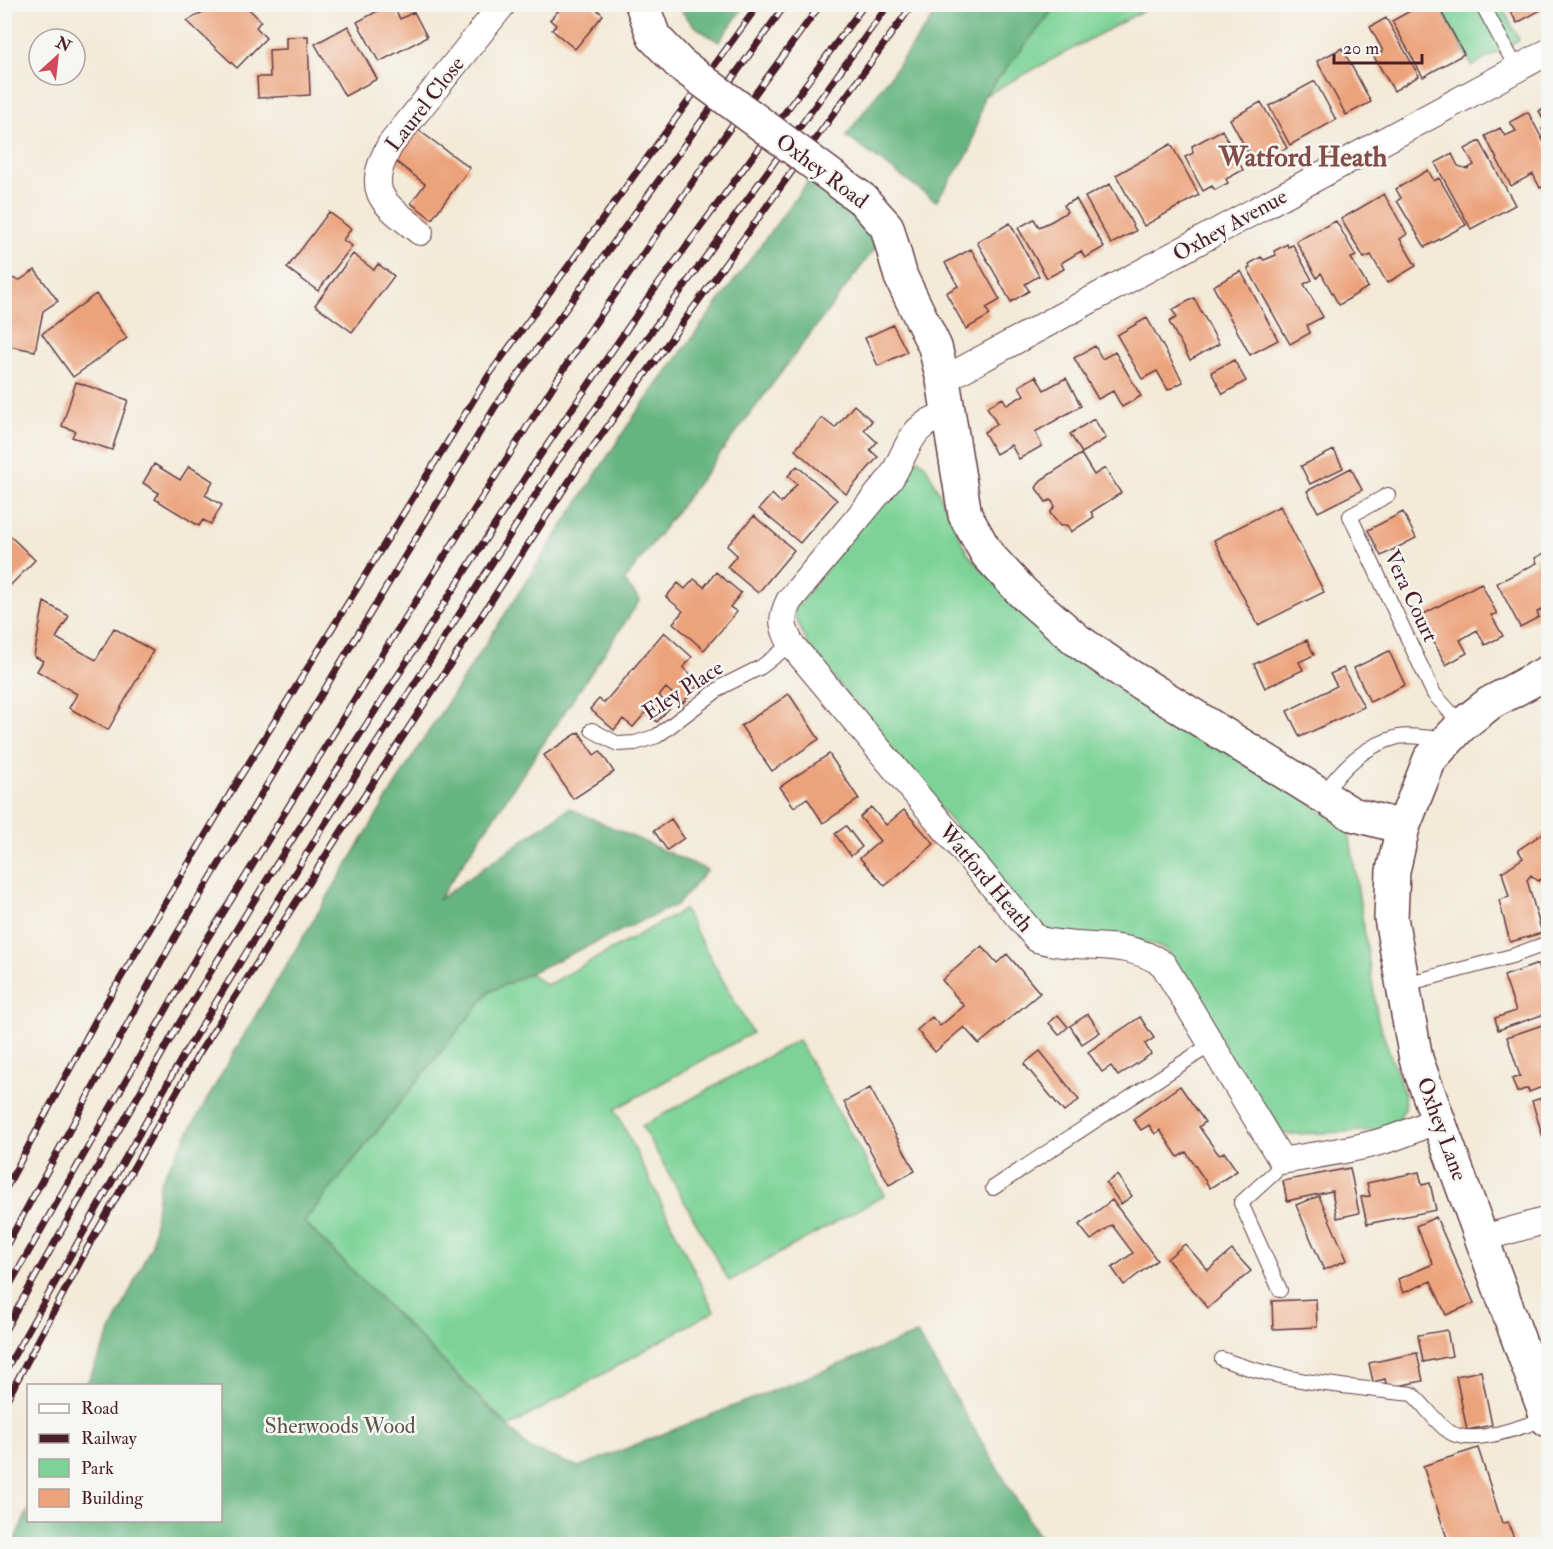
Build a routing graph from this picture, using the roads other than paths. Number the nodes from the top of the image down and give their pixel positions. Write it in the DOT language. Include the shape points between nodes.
graph roads {
  1 [pos="503,4"];
  2 [pos="642,4"];
  3 [pos="1482,4"];
  4 [pos="1548,52"];
  5 [pos="1517,69"];
  6 [pos="420,232"];
  7 [pos="943,380"];
  8 [pos="948,414"];
  9 [pos="1388,495"];
  10 [pos="791,645"];
  11 [pos="1548,672"];
  12 [pos="592,730"];
  13 [pos="1454,732"];
  14 [pos="1322,796"];
  15 [pos="1403,827"];
  16 [pos="1548,943"];
  17 [pos="1402,985"];
  18 [pos="1210,1045"];
  19 [pos="1436,1119"];
  20 [pos="1282,1161"];
  21 [pos="993,1188"];
  22 [pos="1548,1220"];
  23 [pos="1483,1239"];
  24 [pos="1280,1290"];
  25 [pos="1222,1359"];
  26 [pos="1548,1419"];
  1 -- 6 [label="street, Laurel Close" via="390,145 381,163 376,185 380,198"];
  2 -- 7 [label="street, Oxhey Road, bridge" via="654,37 680,64 862,199 887,227 901,277 935,346"];
  3 -- 5 [label="lane"];
  4 -- 5 [label="street, Oxhey Avenue"];
  5 -- 7 [label="street, Oxhey Avenue"];
  7 -- 8 [label="street"];
  8 -- 10 [label="street, Watford Heath" via="930,419 912,435 891,478 789,601 782,615 782,627"];
  8 -- 14 [label="street" via="965,515 987,554 1023,593 1077,640 1128,675"];
  9 -- 13 [label="lane, Vera Court" via="1350,516"];
  10 -- 12 [label="lane, Eley Place" via="761,667 723,686 657,736 618,744"];
  10 -- 18 [label="street, Watford Heath" via="1037,939 1059,945 1118,947 1146,953 1163,964"];
  11 -- 13 [label="street, Oxhey Lane" via="1490,703"];
  13 -- 14 [label="lane" via="1399,737 1357,755"];
  13 -- 15 [label="street, Oxhey Lane" via="1430,759"];
  14 -- 15 [label="street" via="1352,814"];
  15 -- 17 [label="street, Oxhey Lane" via="1393,871 1391,918"];
  16 -- 17 [label="lane"];
  17 -- 19 [label="street, Oxhey Lane" via="1416,1059"];
  18 -- 20 [label="street, Watford Heath"];
  18 -- 21 [label="lane"];
  19 -- 20 [label="street" via="1389,1141"];
  19 -- 23 [label="street, Oxhey Lane"];
  20 -- 24 [label="lane" via="1241,1203"];
  22 -- 23 [label="street"];
  23 -- 26 [label="street, Oxhey Lane"];
  25 -- 26 [label="lane" via="1304,1383 1412,1394 1437,1422 1463,1438"];
}
